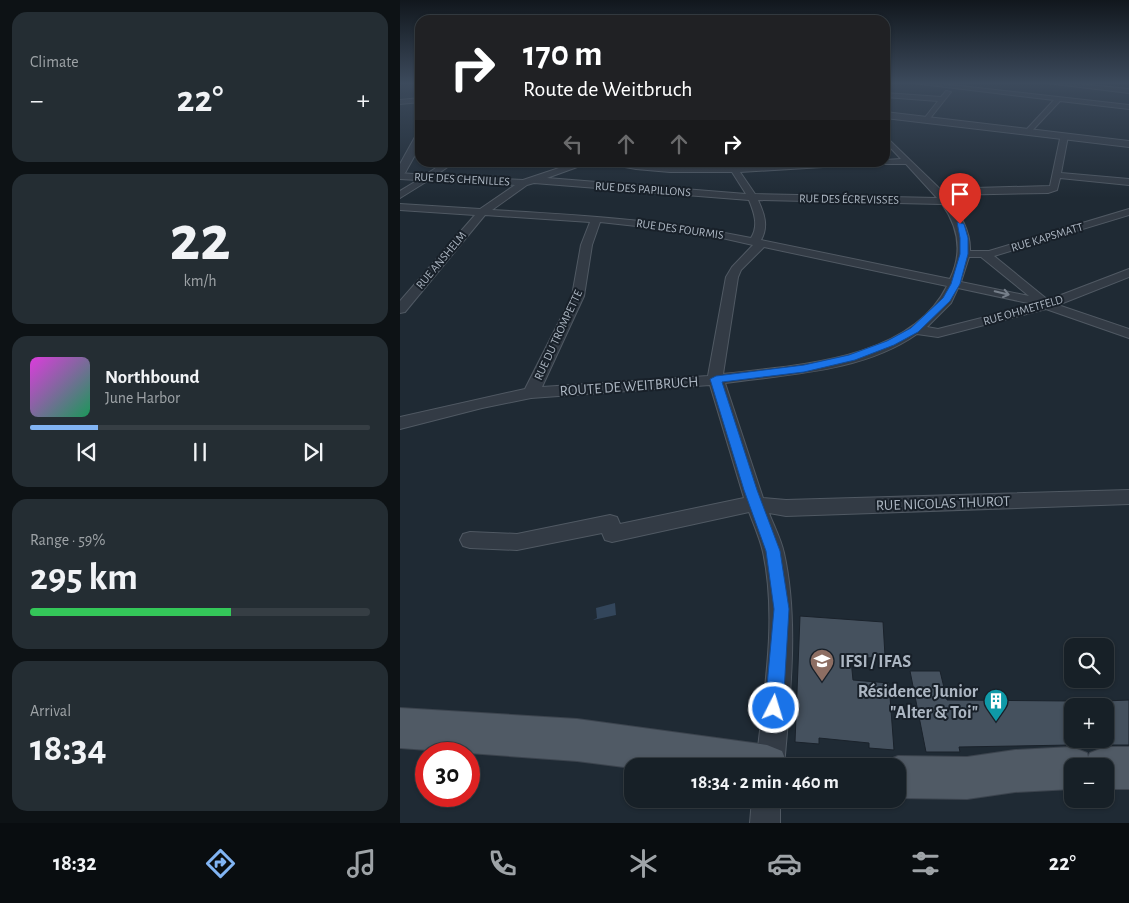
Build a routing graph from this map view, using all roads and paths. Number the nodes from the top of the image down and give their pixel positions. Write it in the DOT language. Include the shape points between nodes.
graph roads {
  1 [pos="938,121"];
  2 [pos="1039,121"];
  3 [pos="1029,132"];
  4 [pos="1064,136"];
  5 [pos="890,143"];
  6 [pos="1129,144"];
  7 [pos="415,146"];
  8 [pos="908,161"];
  9 [pos="890,162"];
  10 [pos="444,167"];
  11 [pos="572,167"];
  12 [pos="649,167"];
  13 [pos="723,167"];
  14 [pos="733,167"];
  15 [pos="400,175"];
  16 [pos="1056,175"];
  17 [pos="430,176"];
  18 [pos="529,182"];
  19 [pos="1129,182"];
  20 [pos="937,192"];
  21 [pos="400,195"];
  22 [pos="752,197"];
  23 [pos="946,201"];
  24 [pos="400,207"];
  25 [pos="483,211"];
  26 [pos="1129,212"];
  27 [pos="596,219"];
  28 [pos="757,242"];
  29 [pos="964,254"];
  30 [pos="986,255"];
  31 [pos="1129,273"];
  32 [pos="955,284"];
  33 [pos="400,291"];
  34 [pos="415,291"];
  35 [pos="1048,305"];
  36 [pos="400,309"];
  37 [pos="915,330"];
  38 [pos="1129,334"];
  39 [pos="716,379"];
  40 [pos="531,393"];
  41 [pos="400,423"];
  42 [pos="1129,497"];
  43 [pos="756,504"];
  44 [pos="470,540"];
  45 [pos="400,728"];
  46 [pos="709,758"];
  47 [pos="769,758"];
  48 [pos="1064,768"];
  49 [pos="1114,768"];
  50 [pos="1129,768"];
  51 [pos="906,777"];
  52 [pos="766,808"];
  53 [pos="765,823"];
  1 -- 3 [label="street"];
  2 -- 3 [label="street"];
  3 -- 4 [label="street"];
  4 -- 6 [label="street"];
  4 -- 16 [label="street"];
  5 -- 8 [label="street, ROUTE DE WEITBRUCH"];
  7 -- 15 [label="street"];
  8 -- 9 [label="street"];
  8 -- 20 [label="street, ROUTE DE WEITBRUCH"];
  10 -- 17 [label="street"];
  11 -- 18 [label="street"];
  12 -- 13 [label="street" via="688,171"];
  14 -- 22 [label="street"];
  15 -- 17 [label="street, RUE DES CHENILLES"];
  16 -- 19 [label="street"];
  16 -- 20 [label="street" via="1054,188 1048,190"];
  17 -- 18 [label="street, RUE DES CHENILLES"];
  17 -- 21 [label="street"];
  18 -- 22 [label="street, RUE DES PAPILLONS"];
  18 -- 25 [label="street, RUE ANSHELM"];
  20 -- 23 [label="street, ROUTE DE WEITBRUCH"];
  22 -- 23 [label="street, RUE DES ÉCREVISSES"];
  22 -- 28 [label="street" via="760,216"];
  23 -- 29 [label="street, ROUTE DE WEITBRUCH" via="960,224"];
  24 -- 25 [label="street, RUE DES FOURMIS"];
  25 -- 27 [label="street, RUE DES FOURMIS"];
  25 -- 34 [label="street, RUE ANSHELM"];
  26 -- 30 [label="street, RUE KAPSMATT"];
  27 -- 28 [label="street, RUE DES FOURMIS" via="671,226"];
  27 -- 40 [label="street, RUE DU TROMPETTE" via="590,226 581,287"];
  28 -- 32 [label="street, RUE DES FOURMIS"];
  28 -- 39 [label="street" via="732,277"];
  29 -- 30 [label="street, RUE KAPSMATT"];
  29 -- 32 [label="street, ROUTE DE WEITBRUCH"];
  30 -- 35 [label="street"];
  31 -- 35 [label="street, RUE OHMETFELD"];
  32 -- 35 [label="street, RUE DES FOURMIS, one-way"];
  32 -- 37 [label="street, ROUTE DE WEITBRUCH" via="947,299"];
  33 -- 34 [label="street"];
  34 -- 36 [label="street, RUE ANSHELM"];
  35 -- 37 [label="street, RUE OHMETFELD" via="938,332"];
  35 -- 38 [label="street"];
  37 -- 39 [label="street, ROUTE DE WEITBRUCH" via="852,358 804,368"];
  39 -- 40 [label="street, ROUTE DE WEITBRUCH"];
  39 -- 43 [label="street"];
  40 -- 41 [label="street, ROUTE DE WEITBRUCH"];
  42 -- 43 [label="street, RUE NICOLAS THUROT" via="786,508"];
  43 -- 44 [label="street, RUE NICOLAS THUROT" via="612,534 610,523 517,542"];
  43 -- 47 [label="street" via="773,551 782,609"];
  45 -- 46 [label="main road" via="577,740"];
  48 -- 51 [label="main road" via="967,778"];
  49 -- 50 [label="main road"];
  52 -- 53 [label="street"];
}
